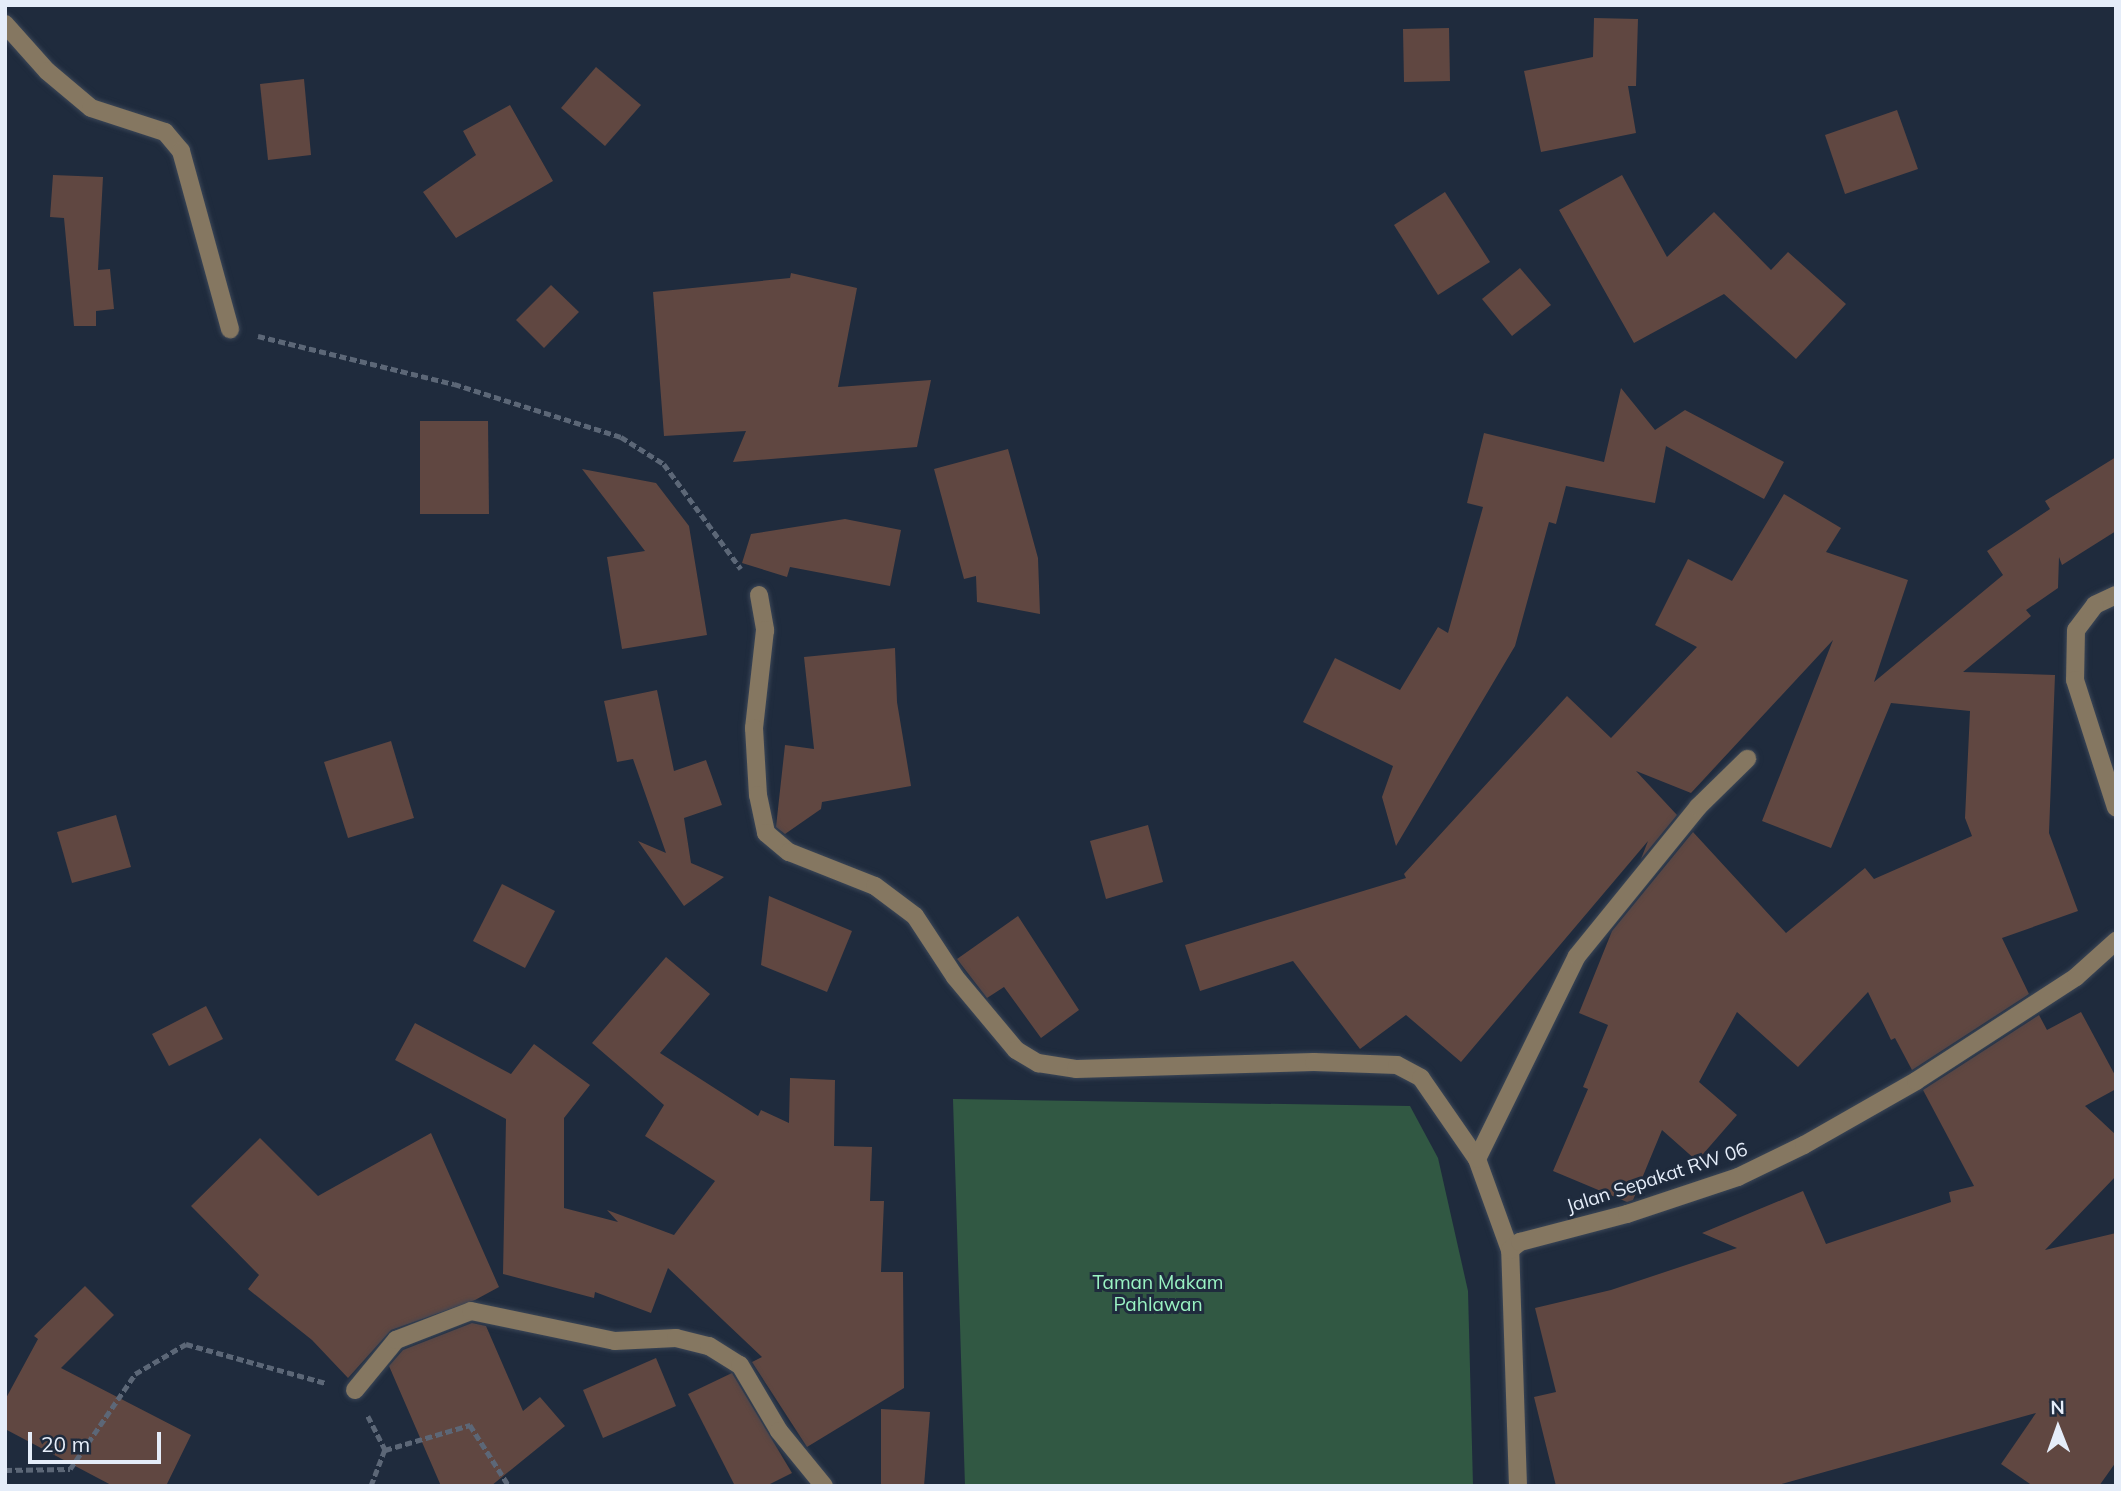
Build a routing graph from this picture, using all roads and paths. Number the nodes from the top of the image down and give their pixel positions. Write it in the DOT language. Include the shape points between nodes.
graph roads {
  1 [pos="5,24"];
  2 [pos="230,329"];
  3 [pos="759,595"];
  4 [pos="2116,595"];
  5 [pos="1747,759"];
  6 [pos="2116,808"];
  7 [pos="2116,941"];
  8 [pos="1477,1159"];
  9 [pos="1510,1250"];
  10 [pos="355,1391"];
  11 [pos="385,1450"];
  12 [pos="5,1470"];
  13 [pos="371,1486"];
  14 [pos="509,1486"];
  15 [pos="824,1486"];
  16 [pos="1518,1486"];
  1 -- 2 [label="street" via="47,71 91,108 165,132 181,151"];
  2 -- 3 [label="path" via="454,384 621,437 664,464"];
  3 -- 8 [label="street" via="765,630 754,727 758,795 766,833 789,852 875,886 915,916 955,977 1016,1050 1038,1063 1076,1069 1314,1062 1397,1065 1421,1078"];
  4 -- 6 [label="street" via="2095,605 2076,630 2075,680"];
  5 -- 8 [label="street" via="1698,807 1577,956"];
  7 -- 9 [label="street, Jalan Sepakat RW 06" via="2076,978 1916,1081 1804,1144 1738,1177 1627,1214 1520,1242"];
  8 -- 9 [label="street"];
  9 -- 16 [label="street"];
  10 -- 11 [label="path"];
  10 -- 12 [label="path" via="186,1344 135,1374 70,1469"];
  10 -- 15 [label="street" via="396,1340 471,1311 615,1341 676,1338 709,1346 740,1365 779,1431"];
  11 -- 13 [label="path"];
  11 -- 14 [label="path" via="470,1425"];
}
